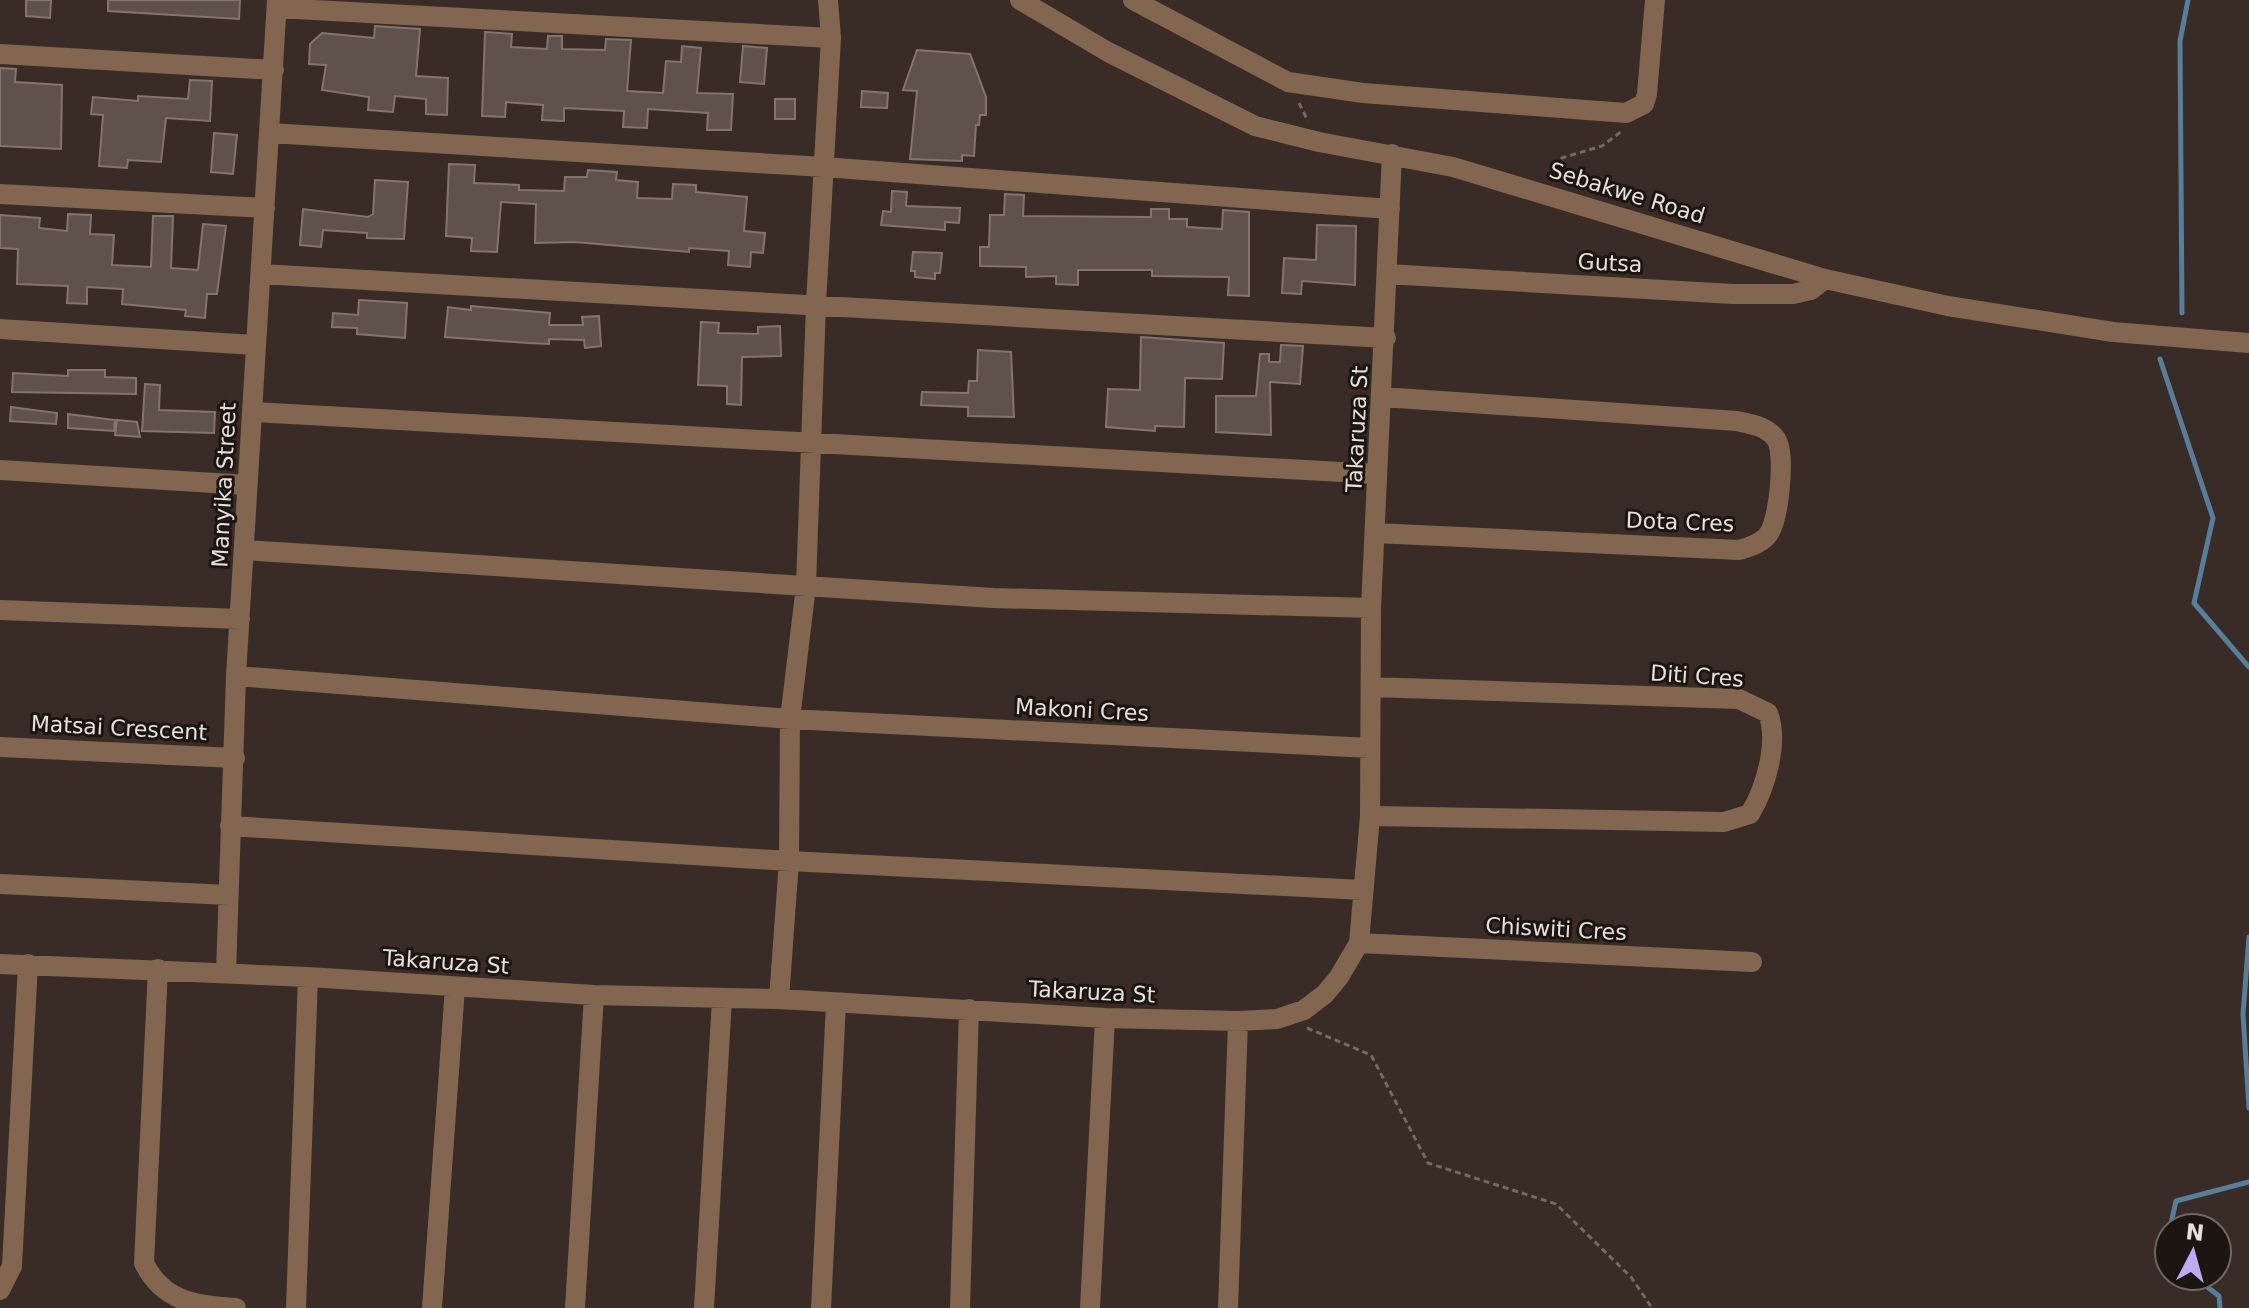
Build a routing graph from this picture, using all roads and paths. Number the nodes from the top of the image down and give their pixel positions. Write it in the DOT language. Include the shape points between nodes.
graph roads {
  1 [pos="828,0"];
  2 [pos="1020,0"];
  3 [pos="1133,0"];
  4 [pos="1655,0"];
  5 [pos="277,4"];
  6 [pos="831,38"];
  7 [pos="0,54"];
  8 [pos="274,70"];
  9 [pos="1288,82"];
  10 [pos="1626,113"];
  11 [pos="270,133"];
  12 [pos="1319,142"];
  13 [pos="1392,154"];
  14 [pos="823,167"];
  15 [pos="1537,190"];
  16 [pos="0,194"];
  17 [pos="265,208"];
  18 [pos="1390,209"];
  19 [pos="261,274"];
  20 [pos="1387,274"];
  21 [pos="1825,279"];
  22 [pos="816,304"];
  23 [pos="0,329"];
  24 [pos="1386,338"];
  25 [pos="2249,343"];
  26 [pos="254,345"];
  27 [pos="1382,397"];
  28 [pos="253,412"];
  29 [pos="810,444"];
  30 [pos="0,470"];
  31 [pos="1377,474"];
  32 [pos="247,485"];
  33 [pos="1375,533"];
  34 [pos="244,550"];
  35 [pos="806,586"];
  36 [pos="1371,608"];
  37 [pos="0,610"];
  38 [pos="240,619"];
  39 [pos="236,676"];
  40 [pos="1371,687"];
  41 [pos="790,719"];
  42 [pos="0,747"];
  43 [pos="1370,748"];
  44 [pos="235,758"];
  45 [pos="1370,816"];
  46 [pos="230,826"];
  47 [pos="789,861"];
  48 [pos="0,884"];
  49 [pos="1362,890"];
  50 [pos="228,895"];
  51 [pos="1359,943"];
  52 [pos="1752,962"];
  53 [pos="0,964"];
  54 [pos="28,964"];
  55 [pos="158,969"];
  56 [pos="226,973"];
  57 [pos="308,977"];
  58 [pos="455,987"];
  59 [pos="594,995"];
  60 [pos="722,999"];
  61 [pos="779,999"];
  62 [pos="836,1003"];
  63 [pos="969,1009"];
  64 [pos="1105,1018"];
  65 [pos="1277,1019"];
  66 [pos="1238,1021"];
  67 [pos="0,1290"];
  68 [pos="236,1308"];
  69 [pos="296,1308"];
  70 [pos="432,1308"];
  71 [pos="575,1308"];
  72 [pos="704,1308"];
  73 [pos="821,1308"];
  74 [pos="960,1308"];
  75 [pos="1090,1308"];
  76 [pos="1228,1308"];
  77 [pos="1652,1308"];
  1 -- 6 [label="street"];
  2 -- 12 [label="street, Sebakwe Road" via="1213,108 1255,126"];
  3 -- 9 [label="street"];
  4 -- 10 [label="street" via="1647,94 1644,104"];
  5 -- 6 [label="street"];
  5 -- 8 [label="street, Manyika Street"];
  6 -- 14 [label="street"];
  7 -- 8 [label="street"];
  8 -- 11 [label="street, Manyika Street"];
  9 -- 10 [label="street" via="1363,93"];
  9 -- 12 [label="path"];
  10 -- 15 [label="path" via="1627,127 1602,146 1562,158"];
  11 -- 14 [label="street"];
  11 -- 17 [label="street, Manyika Street"];
  12 -- 13 [label="street, Sebakwe Road"];
  13 -- 15 [label="street, Sebakwe Road"];
  13 -- 18 [label="street, Takaruza St"];
  14 -- 18 [label="street"];
  14 -- 22 [label="street"];
  15 -- 21 [label="street, Sebakwe Road"];
  16 -- 17 [label="street"];
  17 -- 19 [label="street, Manyika Street"];
  18 -- 20 [label="street, Takaruza St"];
  19 -- 22 [label="street"];
  19 -- 26 [label="street, Manyika Street"];
  20 -- 21 [label="street, Gutsa" via="1744,295 1793,294 1811,290"];
  20 -- 24 [label="street, Takaruza St"];
  21 -- 25 [label="street, Sebakwe Road" via="2071,326"];
  22 -- 24 [label="street"];
  22 -- 29 [label="street"];
  23 -- 26 [label="street"];
  24 -- 27 [label="street, Takaruza St"];
  26 -- 28 [label="street, Manyika Street"];
  27 -- 31 [label="street, Takaruza St"];
  27 -- 33 [label="street, Dota Cres" via="1737,421 1762,427 1782,452 1769,535 1739,550"];
  28 -- 29 [label="street"];
  28 -- 32 [label="street, Manyika Street"];
  29 -- 31 [label="street"];
  29 -- 35 [label="street"];
  30 -- 32 [label="street"];
  31 -- 33 [label="street, Takaruza St"];
  32 -- 34 [label="street, Manyika Street"];
  33 -- 36 [label="street, Takaruza St"];
  34 -- 35 [label="street"];
  34 -- 38 [label="street, Manyika Street"];
  35 -- 36 [label="street" via="993,598"];
  35 -- 41 [label="street"];
  36 -- 40 [label="street, Takaruza St"];
  37 -- 38 [label="street"];
  38 -- 39 [label="street, Manyika Street"];
  39 -- 41 [label="street, Makoni Cres"];
  39 -- 44 [label="street, Manyika Street"];
  40 -- 43 [label="street, Takaruza St"];
  40 -- 45 [label="street, Diti Cres" via="1739,699 1768,713 1774,729 1760,797 1750,814 1724,822"];
  41 -- 43 [label="street, Makoni Cres"];
  41 -- 47 [label="street"];
  42 -- 44 [label="street, Matsai Crescent"];
  43 -- 45 [label="street, Takaruza St"];
  44 -- 46 [label="street, Manyika Street"];
  45 -- 49 [label="street, Takaruza St"];
  46 -- 47 [label="street"];
  46 -- 50 [label="street, Manyika Street"];
  47 -- 49 [label="street"];
  47 -- 61 [label="street"];
  48 -- 50 [label="street"];
  49 -- 51 [label="street, Takaruza St"];
  50 -- 56 [label="street, Manyika Street"];
  51 -- 52 [label="street, Chiswiti Cres"];
  51 -- 65 [label="street, Takaruza St" via="1325,994 1304,1010"];
  53 -- 54 [label="street, Takaruza St"];
  54 -- 55 [label="street, Takaruza St"];
  54 -- 67 [label="street" via="12,1266"];
  55 -- 56 [label="street, Takaruza St"];
  55 -- 68 [label="street" via="144,1263 151,1277 176,1298 197,1306"];
  56 -- 57 [label="street, Takaruza St"];
  57 -- 58 [label="street, Takaruza St"];
  57 -- 69 [label="street"];
  58 -- 59 [label="street, Takaruza St"];
  58 -- 70 [label="street"];
  59 -- 60 [label="street, Takaruza St"];
  59 -- 71 [label="street"];
  60 -- 61 [label="street, Takaruza St"];
  60 -- 72 [label="street"];
  61 -- 62 [label="street, Takaruza St"];
  62 -- 63 [label="street, Takaruza St"];
  62 -- 73 [label="street"];
  63 -- 64 [label="street, Takaruza St"];
  63 -- 74 [label="street"];
  64 -- 66 [label="street, Takaruza St"];
  64 -- 75 [label="street"];
  65 -- 66 [label="street, Takaruza St"];
  65 -- 77 [label="path" via="1329,1034 1371,1055 1428,1163 1556,1204 1631,1277"];
  66 -- 76 [label="street"];
}
